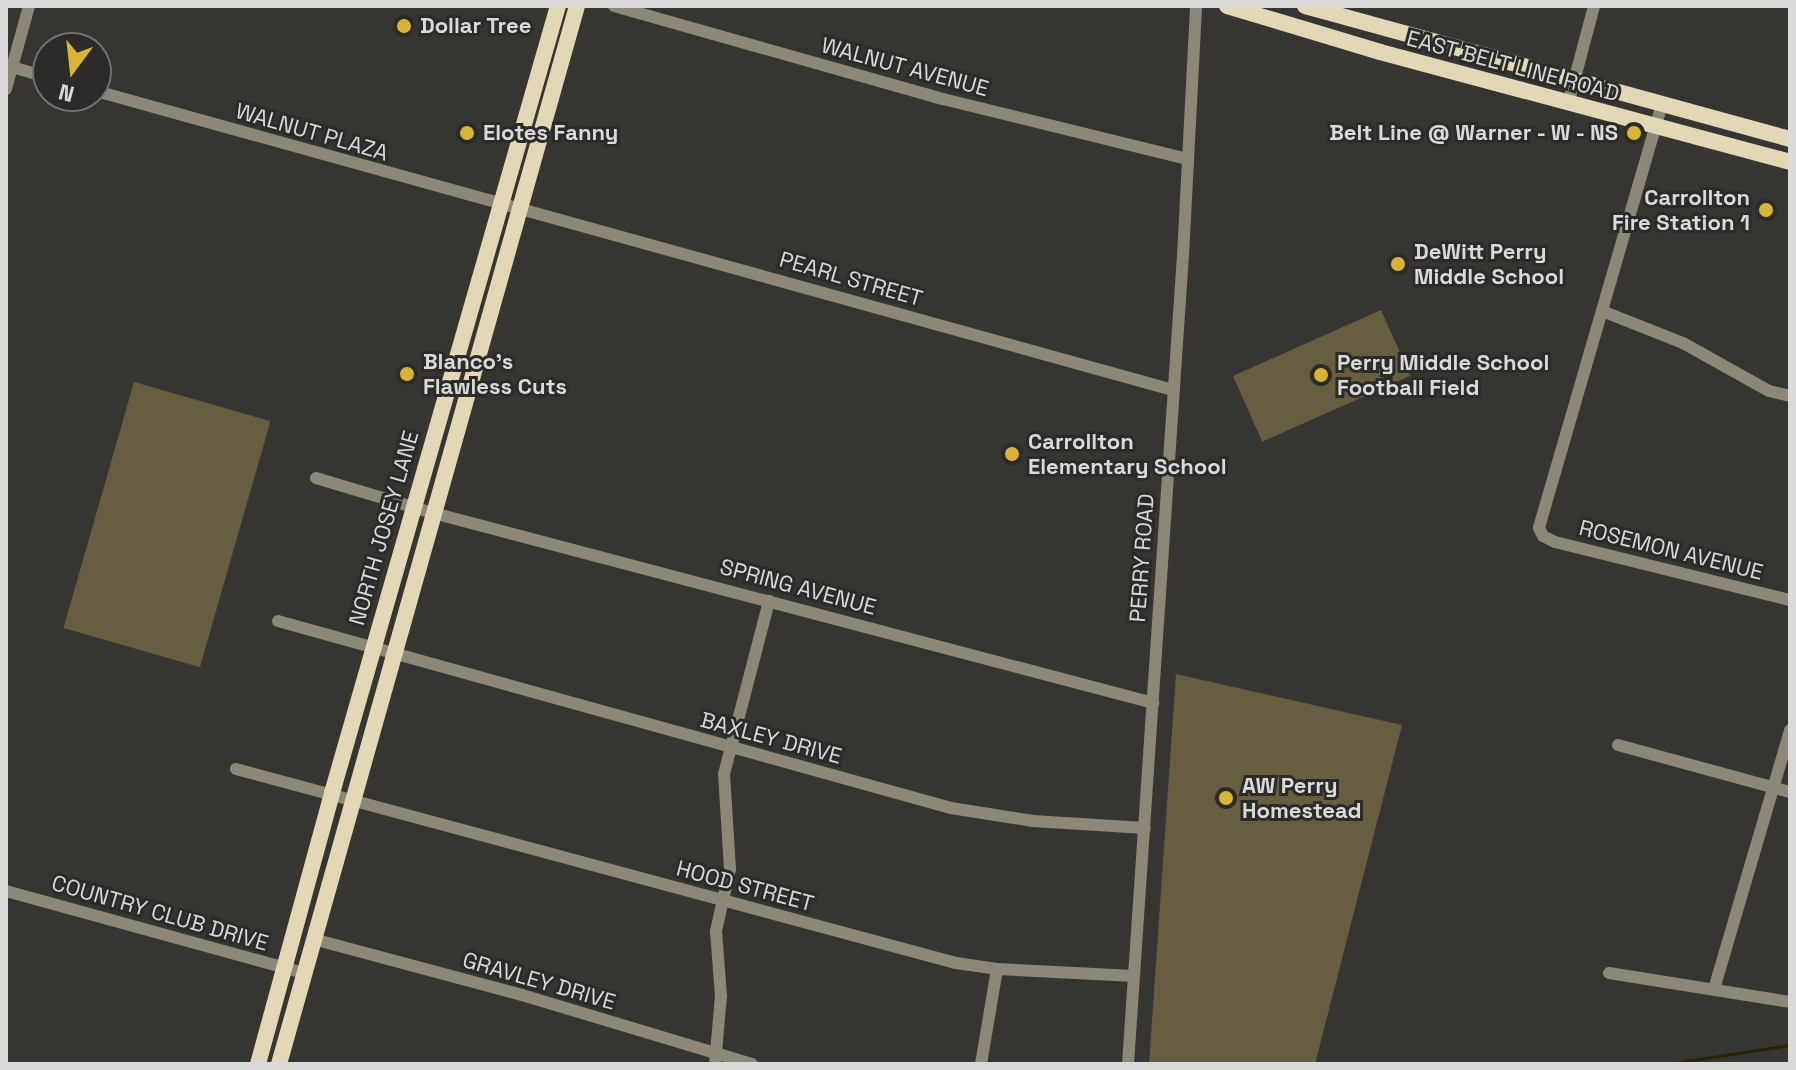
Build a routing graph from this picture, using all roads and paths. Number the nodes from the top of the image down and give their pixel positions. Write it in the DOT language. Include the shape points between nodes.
graph roads {
  1 [pos="29,6"];
  2 [pos="558,6"];
  3 [pos="577,6"];
  4 [pos="614,6"];
  5 [pos="1196,6"];
  6 [pos="1227,6"];
  7 [pos="1305,6"];
  8 [pos="1594,6"];
  9 [pos="12,67"];
  10 [pos="32,73"];
  11 [pos="1574,81"];
  12 [pos="6,89"];
  13 [pos="112,95"];
  14 [pos="1568,104"];
  15 [pos="1662,104"];
  16 [pos="1656,127"];
  17 [pos="1790,139"];
  18 [pos="1188,159"];
  19 [pos="1790,162"];
  20 [pos="499,204"];
  21 [pos="518,208"];
  22 [pos="1602,311"];
  23 [pos="1173,390"];
  24 [pos="1790,396"];
  25 [pos="316,478"];
  26 [pos="413,507"];
  27 [pos="433,513"];
  28 [pos="1790,600"];
  29 [pos="769,601"];
  30 [pos="278,621"];
  31 [pos="373,650"];
  32 [pos="392,655"];
  33 [pos="1153,703"];
  34 [pos="1790,730"];
  35 [pos="1618,745"];
  36 [pos="731,747"];
  37 [pos="236,769"];
  38 [pos="1774,787"];
  39 [pos="1790,792"];
  40 [pos="332,793"];
  41 [pos="351,798"];
  42 [pos="1145,828"];
  43 [pos="6,891"];
  44 [pos="724,901"];
  45 [pos="313,939"];
  46 [pos="284,969"];
  47 [pos="997,969"];
  48 [pos="303,973"];
  49 [pos="1609,973"];
  50 [pos="1134,976"];
  51 [pos="1714,989"];
  52 [pos="1787,1001"];
  53 [pos="716,1059"];
  54 [pos="258,1064"];
  55 [pos="279,1064"];
  56 [pos="752,1064"];
  57 [pos="981,1064"];
  58 [pos="1128,1064"];
  1 -- 9 [label="street"];
  2 -- 20 [label="main road, NORTH JOSEY LANE"];
  3 -- 21 [label="main road, NORTH JOSEY LANE"];
  4 -- 18 [label="street, WALNUT AVENUE" via="943,99"];
  5 -- 18 [label="street, PERRY ROAD"];
  6 -- 14 [label="main road, EAST BELT LINE ROAD"];
  7 -- 11 [label="main road, EAST BELT LINE ROAD"];
  8 -- 11 [label="street"];
  9 -- 10 [label="street"];
  9 -- 12 [label="street"];
  11 -- 14 [label="street"];
  11 -- 15 [label="main road, EAST BELT LINE ROAD"];
  13 -- 20 [label="street, WALNUT PLAZA"];
  14 -- 16 [label="main road, EAST BELT LINE ROAD"];
  15 -- 16 [label="street"];
  15 -- 17 [label="main road, EAST BELT LINE ROAD"];
  16 -- 19 [label="main road, EAST BELT LINE ROAD"];
  16 -- 22 [label="street"];
  18 -- 23 [label="street, PERRY ROAD"];
  20 -- 21 [label="street, WALNUT PLAZA"];
  20 -- 26 [label="main road, NORTH JOSEY LANE"];
  21 -- 23 [label="street, PEARL STREET"];
  21 -- 27 [label="main road, NORTH JOSEY LANE"];
  22 -- 24 [label="street" via="1683,343 1769,391"];
  22 -- 28 [label="street, ROSEMON AVENUE" via="1540,516 1543,536"];
  23 -- 33 [label="street, PERRY ROAD"];
  25 -- 26 [label="street, SPRING AVENUE"];
  26 -- 27 [label="street, SPRING AVENUE"];
  26 -- 31 [label="main road, NORTH JOSEY LANE"];
  27 -- 29 [label="street, SPRING AVENUE"];
  27 -- 32 [label="main road, NORTH JOSEY LANE"];
  29 -- 33 [label="street, SPRING AVENUE"];
  29 -- 36 [label="street"];
  30 -- 31 [label="street, BAXLEY DRIVE"];
  31 -- 32 [label="street, BAXLEY DRIVE"];
  31 -- 40 [label="main road, NORTH JOSEY LANE"];
  32 -- 36 [label="street, BAXLEY DRIVE"];
  32 -- 41 [label="main road, NORTH JOSEY LANE"];
  33 -- 42 [label="street, PERRY ROAD"];
  34 -- 38 [label="street"];
  35 -- 38 [label="street"];
  36 -- 42 [label="street, BAXLEY DRIVE" via="985,815"];
  36 -- 44 [label="street" via="723,790 731,845"];
  37 -- 40 [label="street, HOOD STREET"];
  38 -- 39 [label="street"];
  38 -- 51 [label="street"];
  40 -- 41 [label="street, HOOD STREET"];
  40 -- 46 [label="main road, NORTH JOSEY LANE"];
  41 -- 44 [label="street, HOOD STREET"];
  41 -- 45 [label="main road, NORTH JOSEY LANE"];
  42 -- 50 [label="street, PERRY ROAD"];
  43 -- 46 [label="street, COUNTRY CLUB DRIVE"];
  44 -- 47 [label="street, HOOD STREET" via="956,963"];
  44 -- 53 [label="street" via="716,931 721,996"];
  45 -- 48 [label="main road, NORTH JOSEY LANE"];
  45 -- 53 [label="street, GRAVLEY DRIVE" via="522,995"];
  46 -- 48 [label="street, COUNTRY CLUB DRIVE"];
  46 -- 54 [label="main road, NORTH JOSEY LANE"];
  47 -- 50 [label="street, HOOD STREET"];
  47 -- 57 [label="street"];
  48 -- 55 [label="main road, NORTH JOSEY LANE"];
  49 -- 51 [label="street"];
  50 -- 58 [label="street, PERRY ROAD"];
  51 -- 52 [label="street"];
  53 -- 56 [label="street, GRAVLEY DRIVE"];
}
